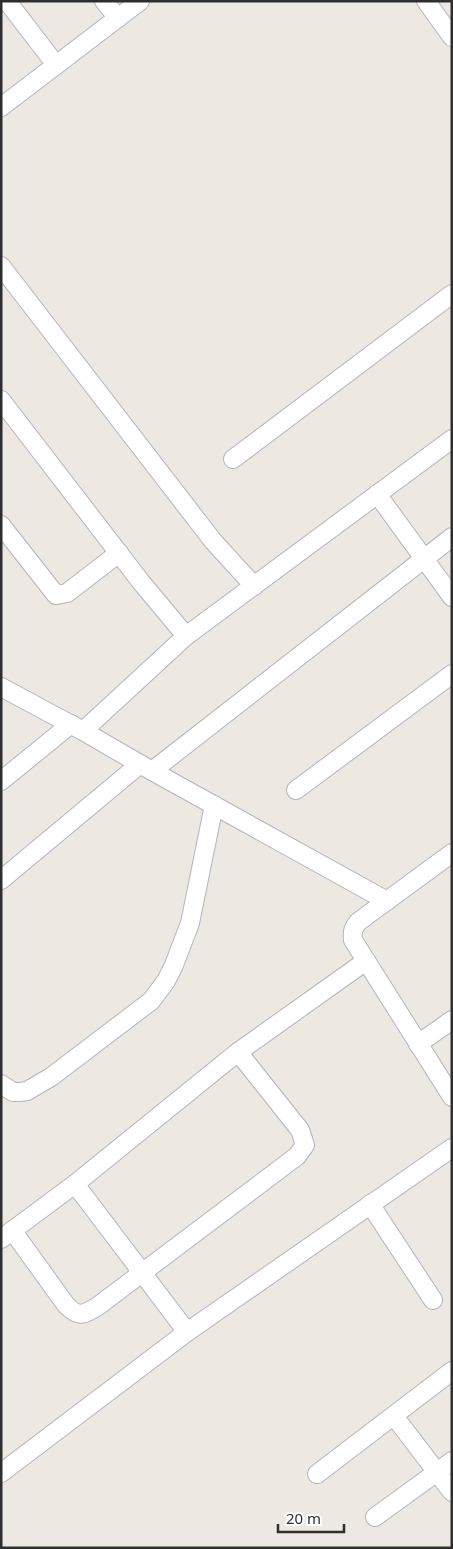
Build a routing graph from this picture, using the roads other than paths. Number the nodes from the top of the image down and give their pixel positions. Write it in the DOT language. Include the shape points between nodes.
graph roads {
  1 [pos="7,1"];
  2 [pos="104,1"];
  3 [pos="140,1"];
  4 [pos="426,1"];
  5 [pos="118,18"];
  6 [pos="452,38"];
  7 [pos="56,65"];
  8 [pos="1,107"];
  9 [pos="1,266"];
  10 [pos="452,294"];
  11 [pos="1,400"];
  12 [pos="452,439"];
  13 [pos="233,459"];
  14 [pos="377,494"];
  15 [pos="1,525"];
  16 [pos="452,537"];
  17 [pos="119,553"];
  18 [pos="424,558"];
  19 [pos="254,586"];
  20 [pos="452,597"];
  21 [pos="186,636"];
  22 [pos="452,674"];
  23 [pos="1,687"];
  24 [pos="77,728"];
  25 [pos="146,768"];
  26 [pos="1,782"];
  27 [pos="296,790"];
  28 [pos="214,805"];
  29 [pos="452,853"];
  30 [pos="1,880"];
  31 [pos="387,901"];
  32 [pos="366,961"];
  33 [pos="452,1020"];
  34 [pos="418,1044"];
  35 [pos="238,1052"];
  36 [pos="1,1084"];
  37 [pos="450,1091"];
  38 [pos="452,1148"];
  39 [pos="75,1184"];
  40 [pos="370,1204"];
  41 [pos="7,1234"];
  42 [pos="142,1273"];
  43 [pos="433,1300"];
  44 [pos="187,1332"];
  45 [pos="452,1371"];
  46 [pos="394,1416"];
  47 [pos="452,1461"];
  48 [pos="437,1472"];
  49 [pos="1,1473"];
  50 [pos="317,1474"];
  51 [pos="452,1492"];
  52 [pos="375,1517"];
  1 -- 7 [label="street"];
  2 -- 5 [label="street"];
  3 -- 5 [label="street"];
  4 -- 6 [label="street"];
  5 -- 7 [label="street"];
  7 -- 8 [label="street"];
  9 -- 19 [label="street" via="213,541"];
  10 -- 13 [label="street"];
  11 -- 17 [label="street"];
  12 -- 14 [label="street"];
  14 -- 18 [label="street"];
  14 -- 19 [label="street"];
  15 -- 17 [label="street" via="56,595 67,594"];
  16 -- 18 [label="street"];
  17 -- 21 [label="street"];
  18 -- 20 [label="street"];
  18 -- 25 [label="street"];
  19 -- 21 [label="street"];
  21 -- 24 [label="street"];
  22 -- 27 [label="street"];
  23 -- 24 [label="street"];
  24 -- 25 [label="street"];
  24 -- 26 [label="street"];
  25 -- 28 [label="street"];
  25 -- 30 [label="street"];
  28 -- 31 [label="street"];
  28 -- 36 [label="street" via="190,923 166,981 151,1001 51,1077 27,1091 13,1092"];
  29 -- 31 [label="street"];
  31 -- 32 [label="street" via="353,929 353,940"];
  32 -- 34 [label="street"];
  32 -- 35 [label="street"];
  33 -- 34 [label="street"];
  34 -- 37 [label="street"];
  35 -- 39 [label="street"];
  35 -- 42 [label="street" via="300,1130 305,1145 297,1156"];
  38 -- 40 [label="street"];
  39 -- 41 [label="street"];
  39 -- 42 [label="street"];
  40 -- 43 [label="street"];
  40 -- 44 [label="street"];
  41 -- 42 [label="street" via="66,1305 79,1314 98,1306"];
  42 -- 44 [label="street"];
  44 -- 49 [label="street"];
  45 -- 46 [label="street"];
  46 -- 48 [label="street"];
  46 -- 50 [label="street"];
  47 -- 48 [label="street"];
  48 -- 51 [label="street"];
  48 -- 52 [label="street"];
}
